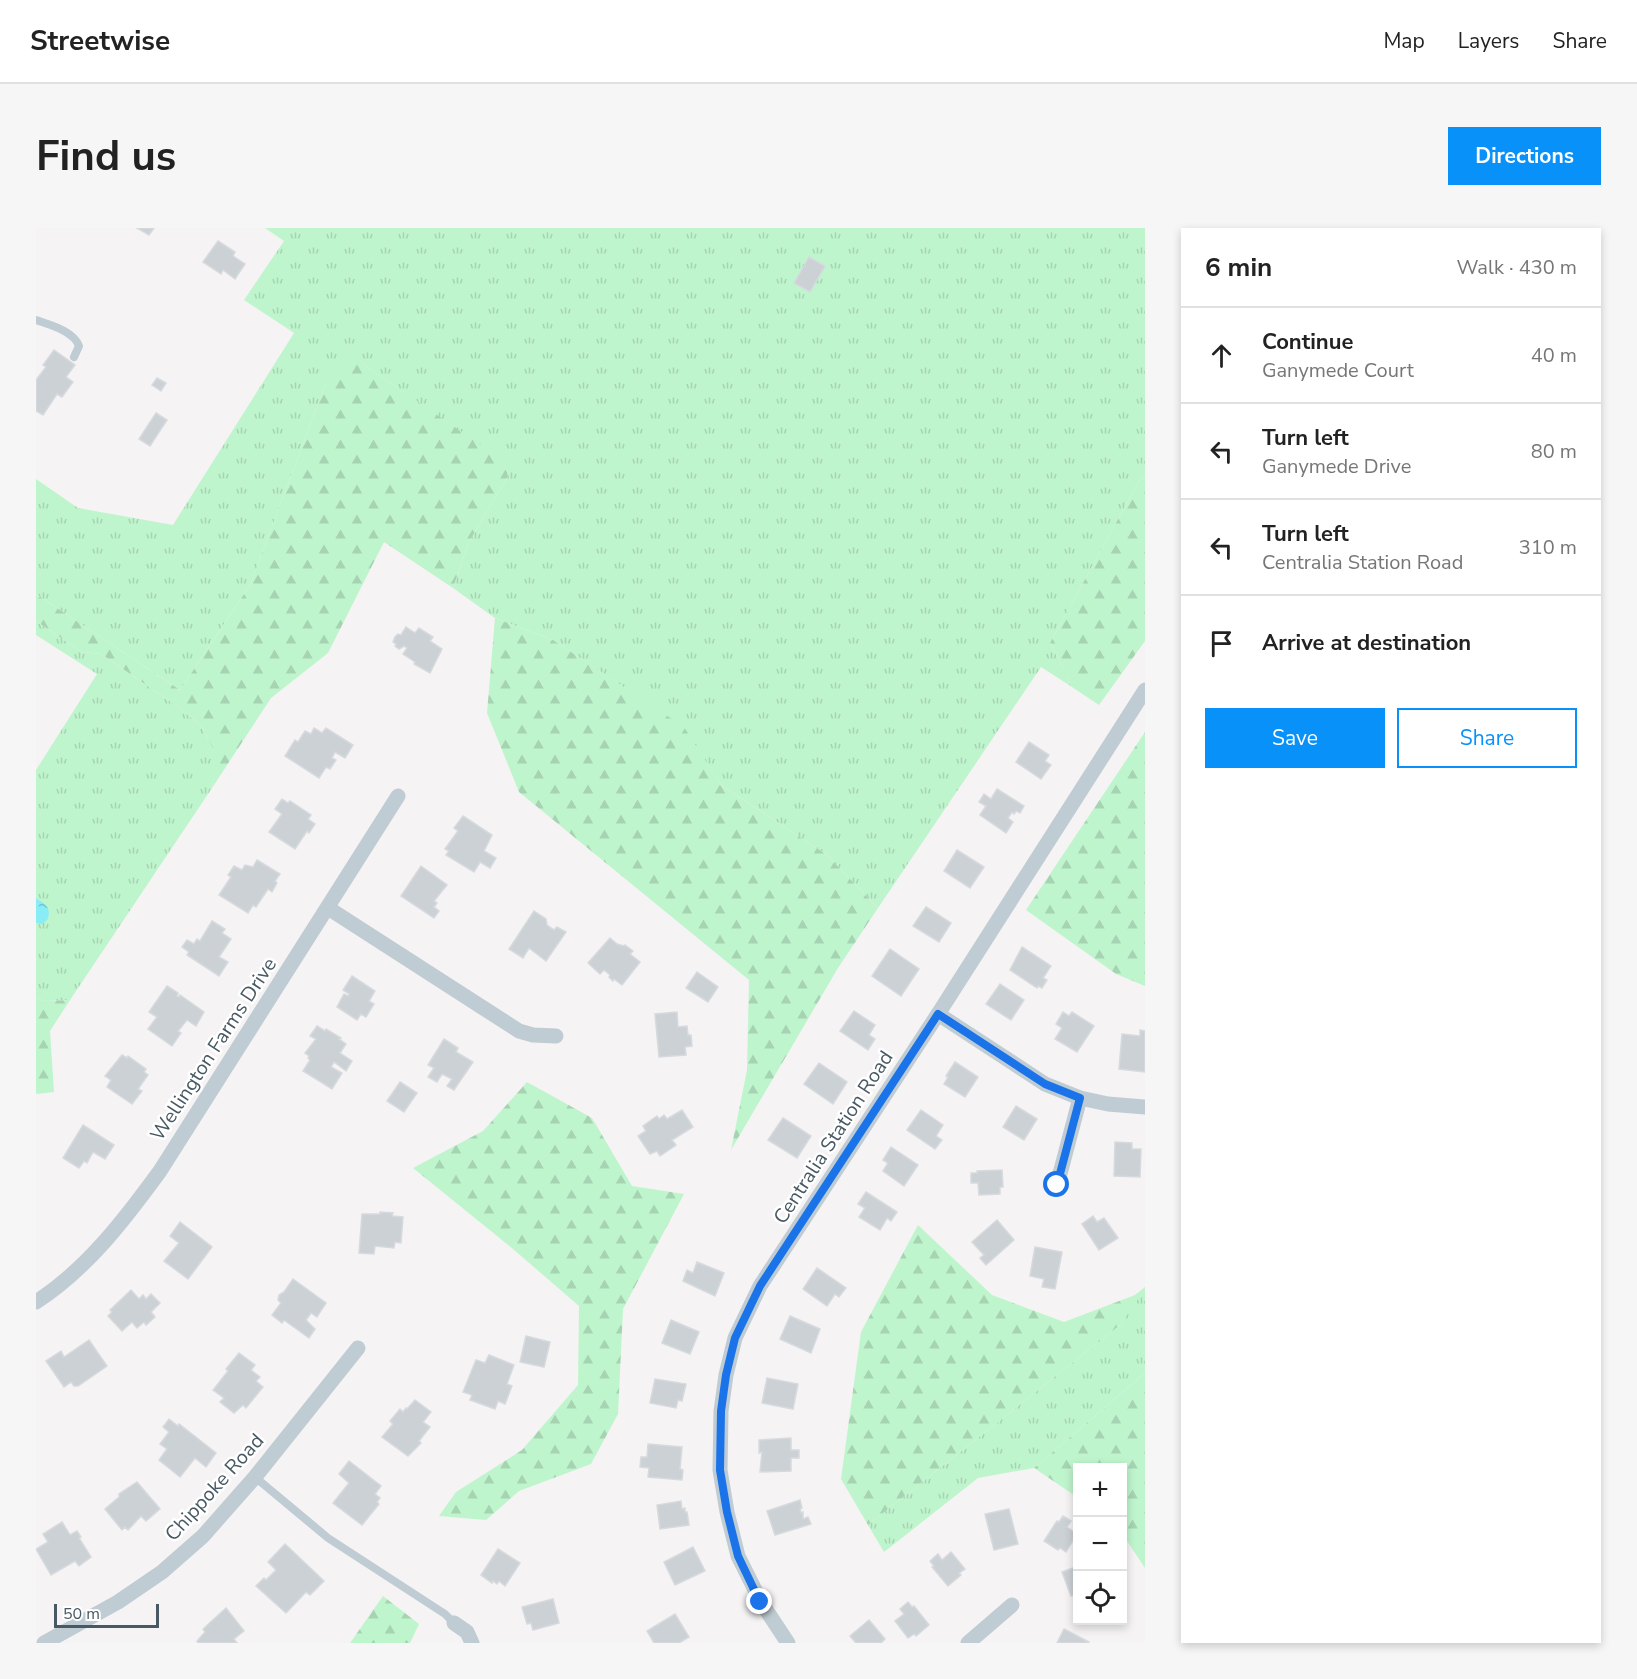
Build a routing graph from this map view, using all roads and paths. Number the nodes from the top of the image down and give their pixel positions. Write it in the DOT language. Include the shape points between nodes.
graph roads {
  1 [pos="36,320"];
  2 [pos="74,357"];
  3 [pos="1145,690"];
  4 [pos="398,796"];
  5 [pos="328,908"];
  6 [pos="938,1014"];
  7 [pos="556,1036"];
  8 [pos="1080,1098"];
  9 [pos="1145,1107"];
  10 [pos="1057,1185"];
  11 [pos="36,1302"];
  12 [pos="358,1348"];
  13 [pos="255,1478"];
  14 [pos="1012,1605"];
  15 [pos="454,1623"];
  16 [pos="44,1643"];
  17 [pos="472,1643"];
  18 [pos="788,1643"];
  19 [pos="968,1643"];
  1 -- 2 [label="lane" via="77,341"];
  3 -- 6 [label="street, Centralia Station Road"];
  4 -- 5 [label="street, Wellington Farms Drive"];
  5 -- 7 [label="street" via="519,1031"];
  5 -- 11 [label="street, Wellington Farms Drive" via="133,1208 70,1276"];
  6 -- 8 [label="street" via="1045,1084"];
  6 -- 18 [label="street, Centralia Station Road" via="760,1286 735,1338 726,1375 720,1470 727,1512 738,1556 760,1602"];
  8 -- 9 [label="street"];
  8 -- 10 [label="street"];
  12 -- 13 [label="street, Chippoke Road"];
  13 -- 15 [label="lane" via="328,1538"];
  13 -- 16 [label="street, Chippoke Road" via="203,1536 162,1572 118,1602"];
  14 -- 19 [label="street"];
  15 -- 17 [label="street" via="467,1632"];
}
